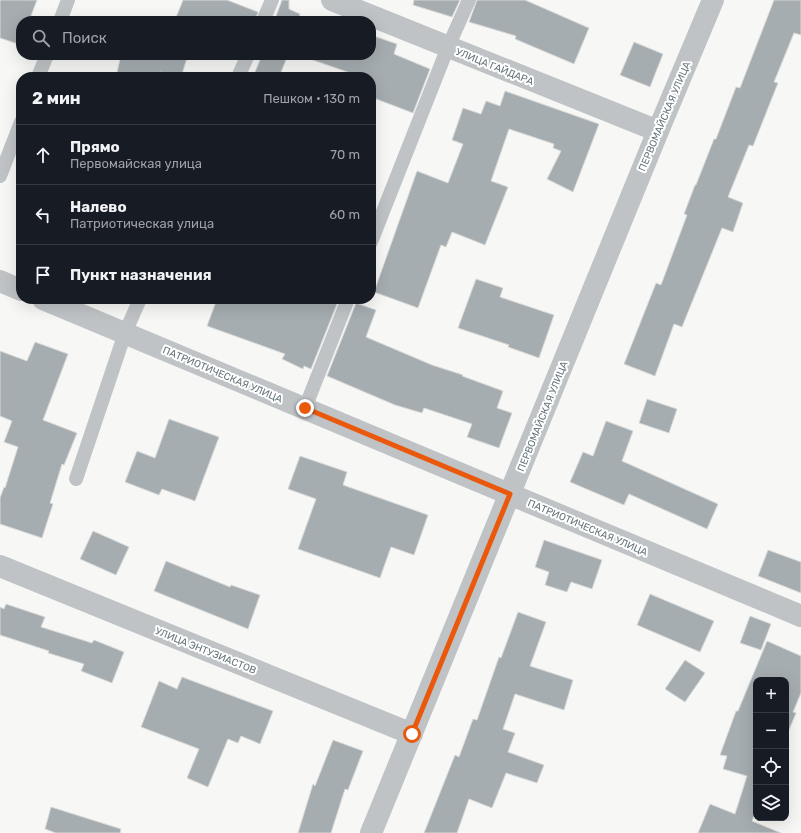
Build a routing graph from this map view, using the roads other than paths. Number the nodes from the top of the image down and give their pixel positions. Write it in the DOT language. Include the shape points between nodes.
graph roads {
  1 [pos="68,0"];
  2 [pos="272,0"];
  3 [pos="332,0"];
  4 [pos="469,0"];
  5 [pos="714,0"];
  6 [pos="62,16"];
  7 [pos="265,16"];
  8 [pos="371,16"];
  9 [pos="376,18"];
  10 [pos="448,48"];
  11 [pos="45,60"];
  12 [pos="246,60"];
  13 [pos="40,72"];
  14 [pos="240,72"];
  15 [pos="658,131"];
  16 [pos="16,135"];
  17 [pos="0,176"];
  18 [pos="376,229"];
  19 [pos="0,281"];
  20 [pos="16,288"];
  21 [pos="55,304"];
  22 [pos="138,304"];
  23 [pos="346,304"];
  24 [pos="125,333"];
  25 [pos="305,408"];
  26 [pos="76,479"];
  27 [pos="510,494"];
  28 [pos="0,566"];
  29 [pos="801,616"];
  30 [pos="412,734"];
  31 [pos="371,833"];
  1 -- 6 [label="lane"];
  2 -- 7 [label="lane"];
  3 -- 8 [label="street, УЛИЦА ГАЙДАРА"];
  4 -- 10 [label="lane"];
  5 -- 15 [label="street, ПЕРВОМАЙСКАЯ УЛИЦА"];
  9 -- 10 [label="street, УЛИЦА ГАЙДАРА"];
  10 -- 15 [label="street, УЛИЦА ГАЙДАРА"];
  10 -- 18 [label="lane"];
  11 -- 13 [label="lane"];
  12 -- 14 [label="lane"];
  15 -- 27 [label="street, ПЕРВОМАЙСКАЯ УЛИЦА"];
  16 -- 17 [label="lane"];
  19 -- 20 [label="street"];
  21 -- 24 [label="street, ПАТРИОТИЧЕСКАЯ УЛИЦА"];
  22 -- 24 [label="lane"];
  23 -- 25 [label="lane"];
  24 -- 25 [label="street, ПАТРИОТИЧЕСКАЯ УЛИЦА"];
  24 -- 26 [label="lane"];
  25 -- 27 [label="street, ПАТРИОТИЧЕСКАЯ УЛИЦА"];
  27 -- 29 [label="street, ПАТРИОТИЧЕСКАЯ УЛИЦА"];
  27 -- 30 [label="street, ПЕРВОМАЙСКАЯ УЛИЦА"];
  28 -- 30 [label="street, УЛИЦА ЭНТУЗИАСТОВ"];
  30 -- 31 [label="street, ПЕРВОМАЙСКАЯ УЛИЦА"];
}
